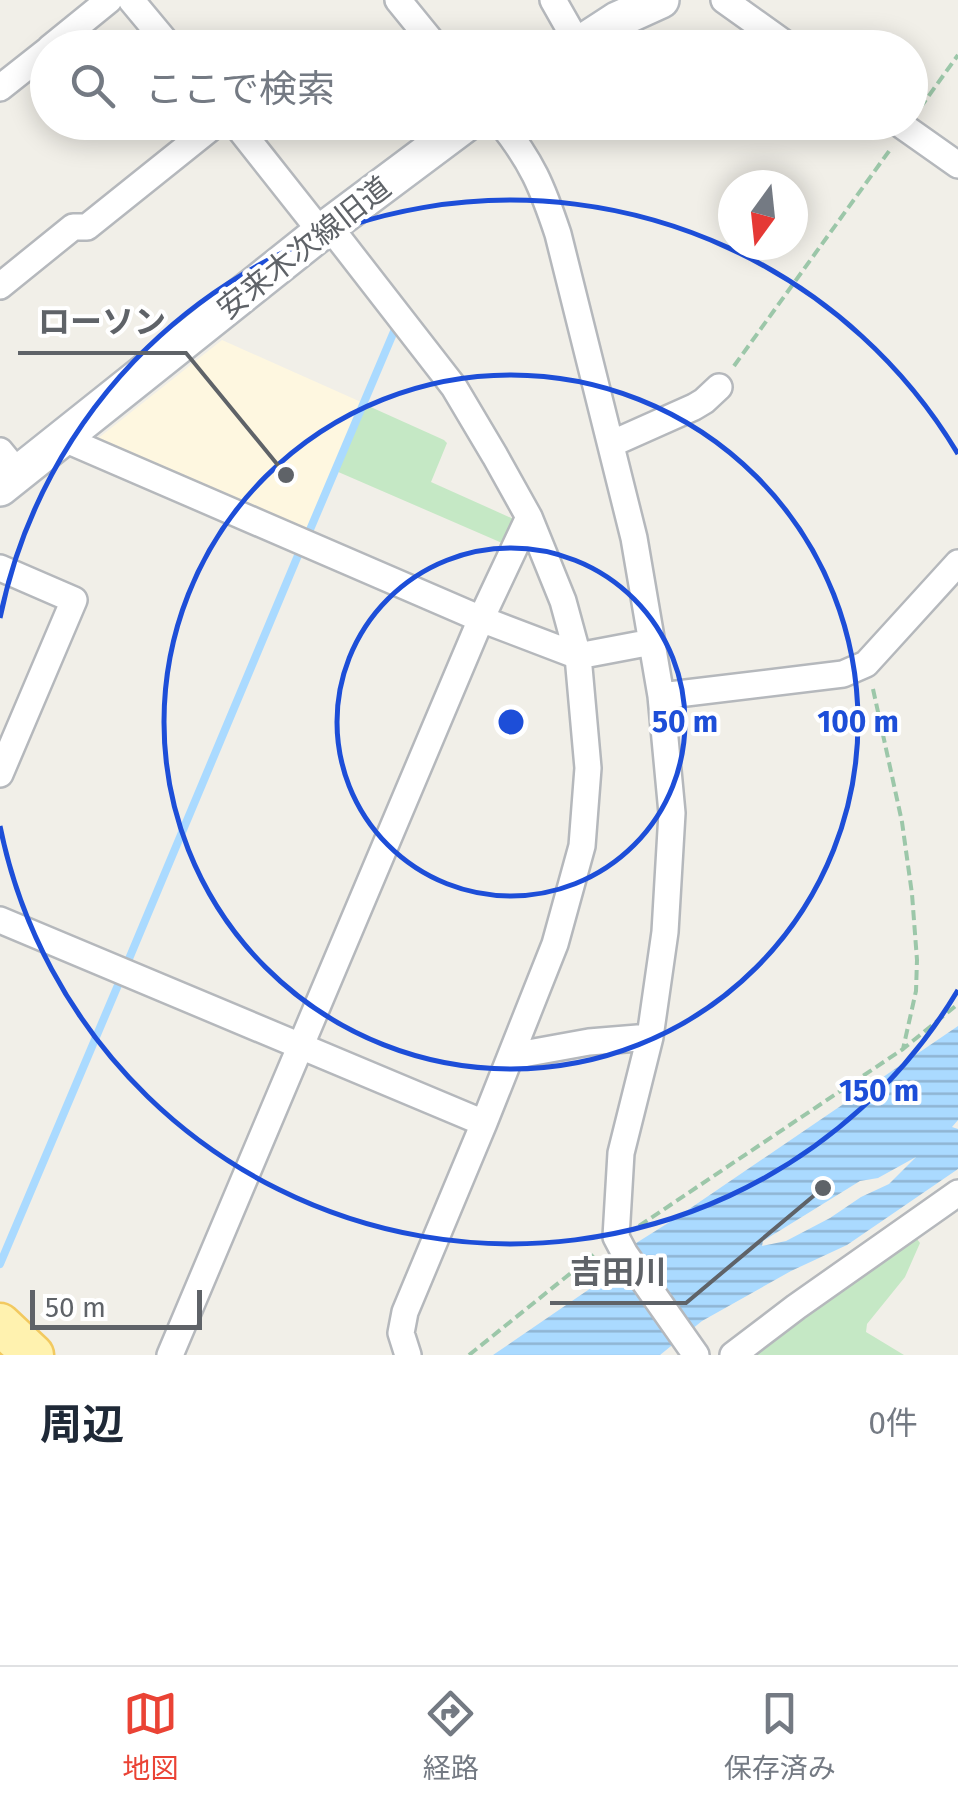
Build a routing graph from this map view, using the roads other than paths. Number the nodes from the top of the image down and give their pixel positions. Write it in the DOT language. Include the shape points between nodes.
graph roads {
  1 [pos="108,0"];
  2 [pos="131,0"];
  3 [pos="398,0"];
  4 [pos="552,0"];
  5 [pos="661,0"];
  6 [pos="724,0"];
  7 [pos="72,30"];
  8 [pos="156,30"];
  9 [pos="422,30"];
  10 [pos="568,30"];
  11 [pos="602,30"];
  12 [pos="766,30"];
  13 [pos="30,64"];
  14 [pos="0,88"];
  15 [pos="928,138"];
  16 [pos="196,140"];
  17 [pos="249,140"];
  18 [pos="444,140"];
  19 [pos="514,140"];
  20 [pos="958,165"];
  21 [pos="325,229"];
  22 [pos="0,286"];
  23 [pos="718,387"];
  24 [pos="62,438"];
  25 [pos="611,444"];
  26 [pos="6,471"];
  27 [pos="529,517"];
  28 [pos="958,563"];
  29 [pos="0,568"];
  30 [pos="481,619"];
  31 [pos="652,642"];
  32 [pos="578,656"];
  33 [pos="661,696"];
  34 [pos="0,774"];
  35 [pos="0,920"];
  36 [pos="650,1037"];
  37 [pos="301,1046"];
  38 [pos="512,1056"];
  39 [pos="484,1122"];
  40 [pos="958,1193"];
  41 [pos="0,1324"];
  42 [pos="34,1355"];
  43 [pos="170,1355"];
  44 [pos="408,1355"];
  45 [pos="696,1355"];
  46 [pos="733,1355"];
  1 -- 7 [label="street"];
  2 -- 8 [label="street"];
  3 -- 9 [label="street"];
  4 -- 10 [label="street"];
  5 -- 11 [label="street"];
  6 -- 12 [label="street"];
  13 -- 14 [label="street"];
  15 -- 20 [label="street"];
  16 -- 22 [label="street" via="87,228 73,227"];
  17 -- 21 [label="street"];
  18 -- 21 [label="street, 安来木次線旧道"];
  19 -- 25 [label="street" via="542,184"];
  21 -- 24 [label="street, 安来木次線旧道"];
  21 -- 27 [label="street" via="454,388"];
  23 -- 25 [label="street" via="694,407"];
  24 -- 26 [label="street, 安来木次線旧道"];
  24 -- 30 [label="street"];
  25 -- 31 [label="street"];
  27 -- 30 [label="street"];
  27 -- 32 [label="street"];
  28 -- 33 [label="street" via="856,670"];
  29 -- 34 [label="street" via="74,600"];
  30 -- 32 [label="street"];
  30 -- 37 [label="street"];
  31 -- 32 [label="street"];
  31 -- 33 [label="street"];
  32 -- 38 [label="street" via="588,768 582,846 556,944"];
  33 -- 36 [label="street" via="672,813"];
  35 -- 37 [label="street"];
  36 -- 38 [label="street"];
  36 -- 45 [label="street" via="621,1153 620,1245"];
  37 -- 39 [label="street"];
  37 -- 43 [label="street"];
  38 -- 39 [label="street"];
  39 -- 44 [label="street" via="405,1312 401,1333"];
  40 -- 46 [label="street"];
  41 -- 42 [label="main road"];
}
